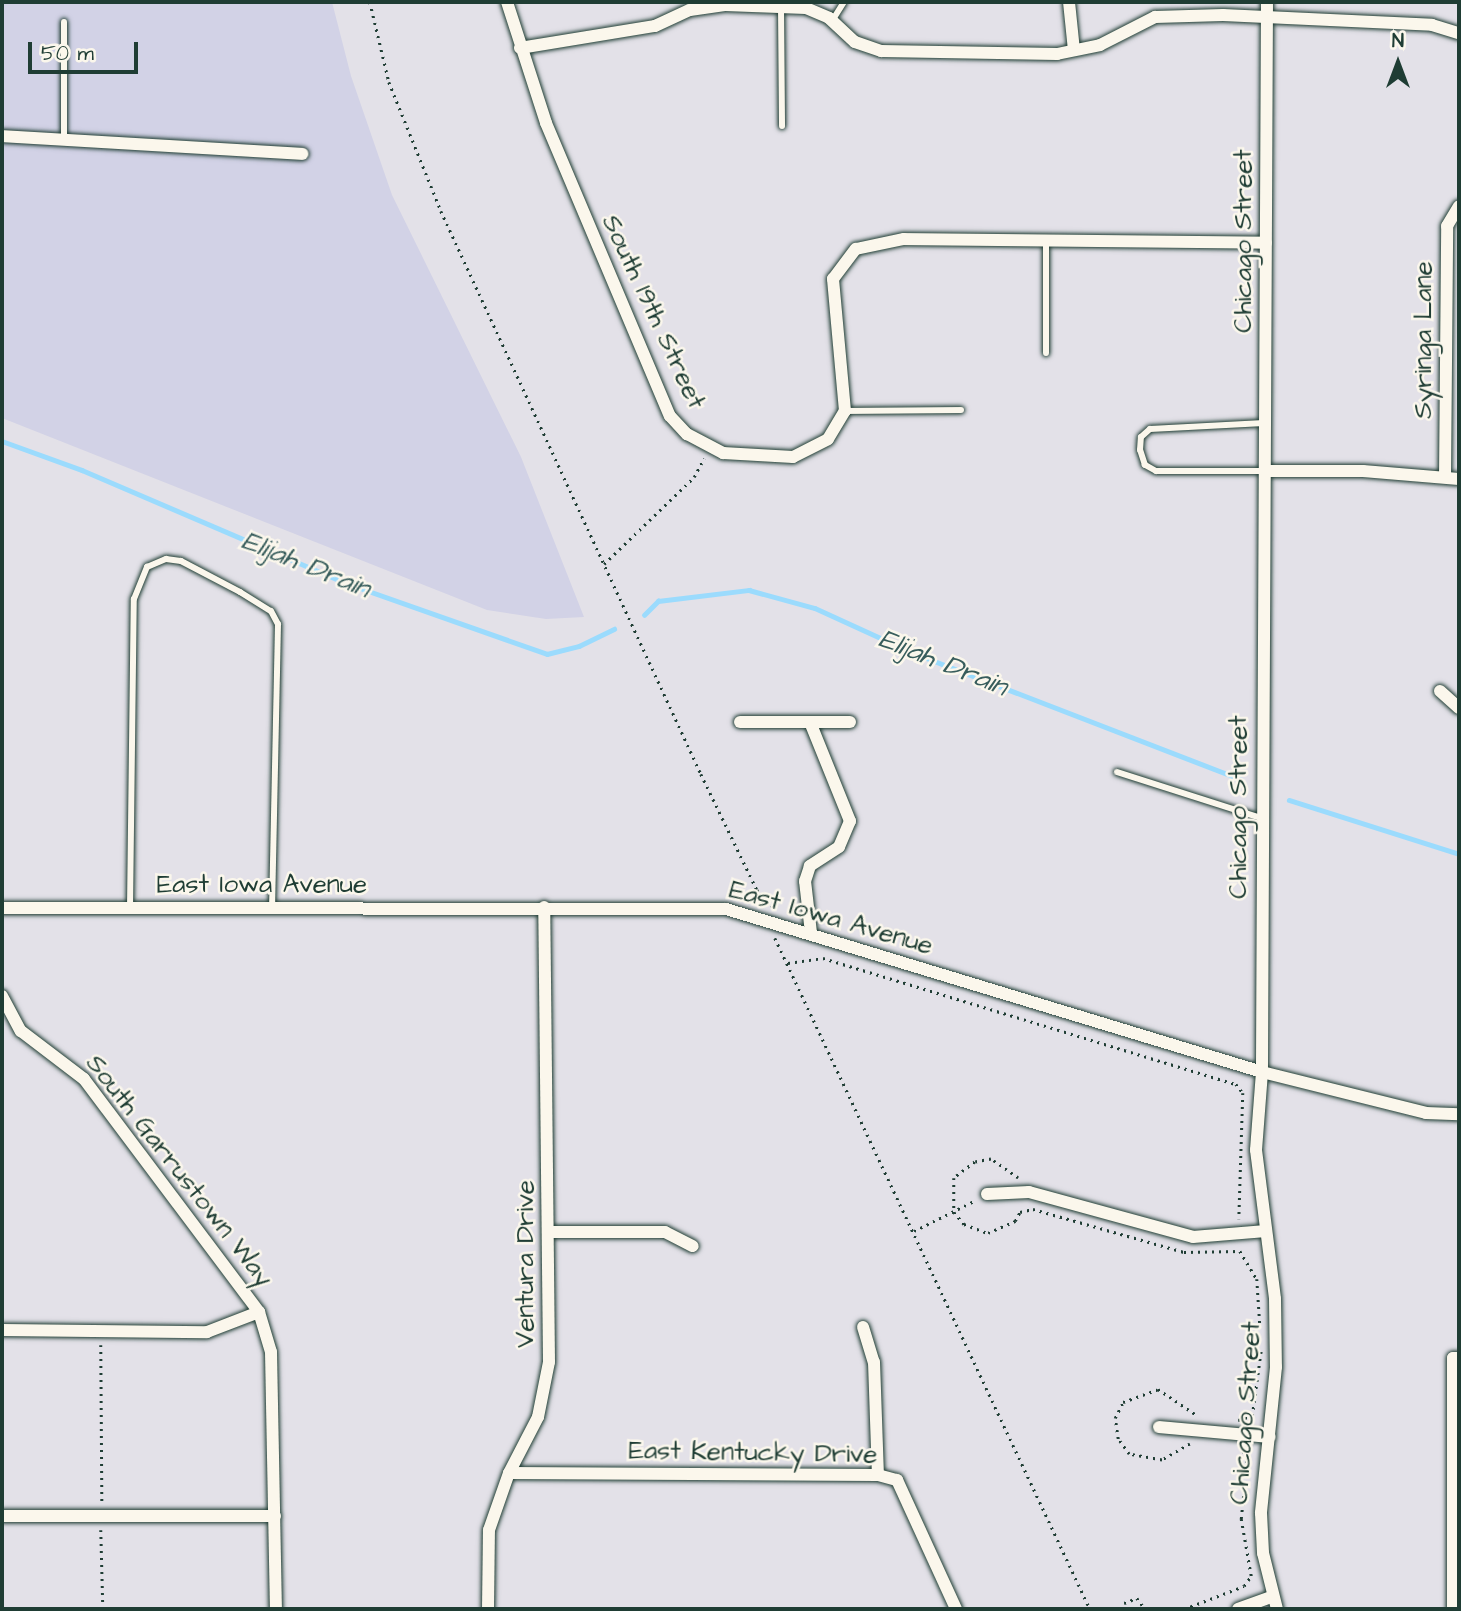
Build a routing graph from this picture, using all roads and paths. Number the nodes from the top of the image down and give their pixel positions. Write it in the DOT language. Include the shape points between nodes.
graph roads {
  1 [pos="370,2"];
  2 [pos="507,2"];
  3 [pos="844,2"];
  4 [pos="1069,2"];
  5 [pos="1266,2"];
  6 [pos="781,7"];
  7 [pos="1266,17"];
  8 [pos="832,20"];
  9 [pos="64,22"];
  10 [pos="1459,33"];
  11 [pos="520,48"];
  12 [pos="1074,50"];
  13 [pos="782,126"];
  14 [pos="4,136"];
  15 [pos="64,137"];
  16 [pos="302,154"];
  17 [pos="1459,206"];
  18 [pos="1046,241"];
  19 [pos="1266,243"];
  20 [pos="1046,353"];
  21 [pos="961,410"];
  22 [pos="845,411"];
  23 [pos="1266,423"];
  24 [pos="708,448"];
  25 [pos="1266,471"];
  26 [pos="1446,477"];
  27 [pos="1459,479"];
  28 [pos="604,564"];
  29 [pos="1440,691"];
  30 [pos="1459,708"];
  31 [pos="740,722"];
  32 [pos="810,722"];
  33 [pos="850,722"];
  34 [pos="1117,772"];
  35 [pos="1261,818"];
  36 [pos="544,907"];
  37 [pos="2,908"];
  38 [pos="131,908"];
  39 [pos="272,908"];
  40 [pos="772,910"];
  41 [pos="811,933"];
  42 [pos="765,934"];
  43 [pos="788,963"];
  44 [pos="2,996"];
  45 [pos="1262,1072"];
  46 [pos="1459,1114"];
  47 [pos="1020,1179"];
  48 [pos="988,1194"];
  49 [pos="954,1212"];
  50 [pos="1232,1223"];
  51 [pos="914,1231"];
  52 [pos="1266,1231"];
  53 [pos="548,1232"];
  54 [pos="693,1246"];
  55 [pos="259,1311"];
  56 [pos="863,1327"];
  57 [pos="1261,1329"];
  58 [pos="2,1330"];
  59 [pos="100,1331"];
  60 [pos="1262,1342"];
  61 [pos="1459,1358"];
  62 [pos="1208,1418"];
  63 [pos="1229,1423"];
  64 [pos="1159,1427"];
  65 [pos="1270,1437"];
  66 [pos="1193,1444"];
  67 [pos="1228,1446"];
  68 [pos="509,1473"];
  69 [pos="878,1475"];
  70 [pos="2,1516"];
  71 [pos="101,1516"];
  72 [pos="275,1516"];
  73 [pos="1456,1531"];
  74 [pos="1273,1596"];
  75 [pos="1124,1603"];
  76 [pos="103,1609"];
  77 [pos="276,1609"];
  78 [pos="488,1609"];
  79 [pos="956,1609"];
  80 [pos="1090,1609"];
  81 [pos="1145,1609"];
  82 [pos="1184,1609"];
  83 [pos="1238,1609"];
  84 [pos="1277,1609"];
  85 [pos="1453,1609"];
  1 -- 28 [label="path" via="388,82 440,211"];
  2 -- 11 [label="street, South 19th Street"];
  3 -- 8 [label="lane"];
  4 -- 12 [label="street"];
  5 -- 7 [label="street, Chicago Street"];
  6 -- 8 [label="street" via="806,8"];
  6 -- 11 [label="street" via="724,5 690,10 655,26"];
  6 -- 13 [label="lane"];
  7 -- 10 [label="street" via="1432,25"];
  7 -- 12 [label="street" via="1155,17 1100,45"];
  7 -- 19 [label="street, Chicago Street"];
  8 -- 12 [label="street" via="855,42 881,51 1003,55"];
  9 -- 15 [label="lane"];
  11 -- 24 [label="street, South 19th Street" via="551,135 670,416"];
  14 -- 15 [label="street"];
  15 -- 16 [label="street"];
  17 -- 26 [label="street, Syringa Lane" via="1447,226"];
  18 -- 19 [label="street"];
  18 -- 20 [label="lane"];
  18 -- 22 [label="street" via="904,239 856,249 833,279"];
  19 -- 23 [label="street, Chicago Street"];
  21 -- 22 [label="lane"];
  22 -- 24 [label="street, South 19th Street" via="828,439 793,457"];
  23 -- 25 [label="street, Chicago Street"];
  23 -- 25 [label="lane" via="1150,429 1141,437 1140,450 1145,465 1156,471"];
  24 -- 28 [label="path" via="694,477"];
  25 -- 26 [label="street"];
  25 -- 35 [label="street, Chicago Street"];
  26 -- 27 [label="street"];
  28 -- 40 [label="path" via="757,890 774,904"];
  29 -- 30 [label="street"];
  31 -- 32 [label="street"];
  32 -- 33 [label="street"];
  32 -- 41 [label="street" via="850,821 839,847 810,866 806,881"];
  34 -- 35 [label="lane"];
  35 -- 45 [label="street, Chicago Street"];
  36 -- 39 [label="street, East Iowa Avenue"];
  36 -- 41 [label="street, East Iowa Avenue" via="726,909"];
  36 -- 53 [label="street, Ventura Drive"];
  37 -- 38 [label="street, East Iowa Avenue"];
  38 -- 39 [label="street, East Iowa Avenue"];
  38 -- 39 [label="lane" via="134,599 147,567 166,559 181,561 240,592 271,611 278,624"];
  41 -- 45 [label="street, East Iowa Avenue"];
  42 -- 43 [label="path" via="778,940"];
  43 -- 50 [label="path" via="823,958 1236,1084 1243,1093 1243,1209 1239,1220"];
  43 -- 51 [label="path"];
  44 -- 55 [label="street, South Garrustown Way" via="21,1031 84,1079"];
  45 -- 46 [label="street, East Iowa Avenue" via="1426,1113"];
  45 -- 52 [label="street, Chicago Street" via="1256,1150"];
  47 -- 49 [label="path" via="991,1159 975,1162 954,1178"];
  48 -- 49 [label="path"];
  48 -- 52 [label="street" via="1029,1192 1193,1237"];
  49 -- 51 [label="path"];
  49 -- 57 [label="path" via="964,1224 988,1233 1033,1209 1184,1252 1240,1251 1257,1279"];
  51 -- 80 [label="path"];
  52 -- 65 [label="street, Chicago Street" via="1275,1299"];
  53 -- 54 [label="street" via="664,1232"];
  53 -- 68 [label="street, Ventura Drive" via="546,1388 538,1417"];
  55 -- 59 [label="street" via="207,1332"];
  55 -- 72 [label="street, South Garrustown Way" via="271,1352"];
  56 -- 69 [label="street" via="874,1362"];
  58 -- 59 [label="street"];
  59 -- 71 [label="path"];
  60 -- 63 [label="path" via="1252,1416"];
  61 -- 73 [label="street" via="1453,1358"];
  62 -- 66 [label="path" via="1185,1409 1158,1389 1123,1402 1115,1418 1123,1447 1143,1459 1162,1460"];
  64 -- 65 [label="street"];
  65 -- 74 [label="street, Chicago Street" via="1261,1513 1263,1553"];
  67 -- 82 [label="path" via="1241,1448 1247,1459 1241,1519 1251,1576 1244,1586"];
  68 -- 69 [label="street, East Kentucky Drive"];
  68 -- 78 [label="street, Ventura Drive" via="489,1531"];
  69 -- 79 [label="street, East Kentucky Drive" via="897,1480"];
  70 -- 71 [label="street"];
  71 -- 72 [label="street"];
  71 -- 76 [label="path"];
  72 -- 77 [label="street, South Garrustown Way"];
  73 -- 85 [label="street"];
  74 -- 83 [label="street"];
  74 -- 84 [label="street, Chicago Street"];
  75 -- 81 [label="path" via="1137,1598"];
}
